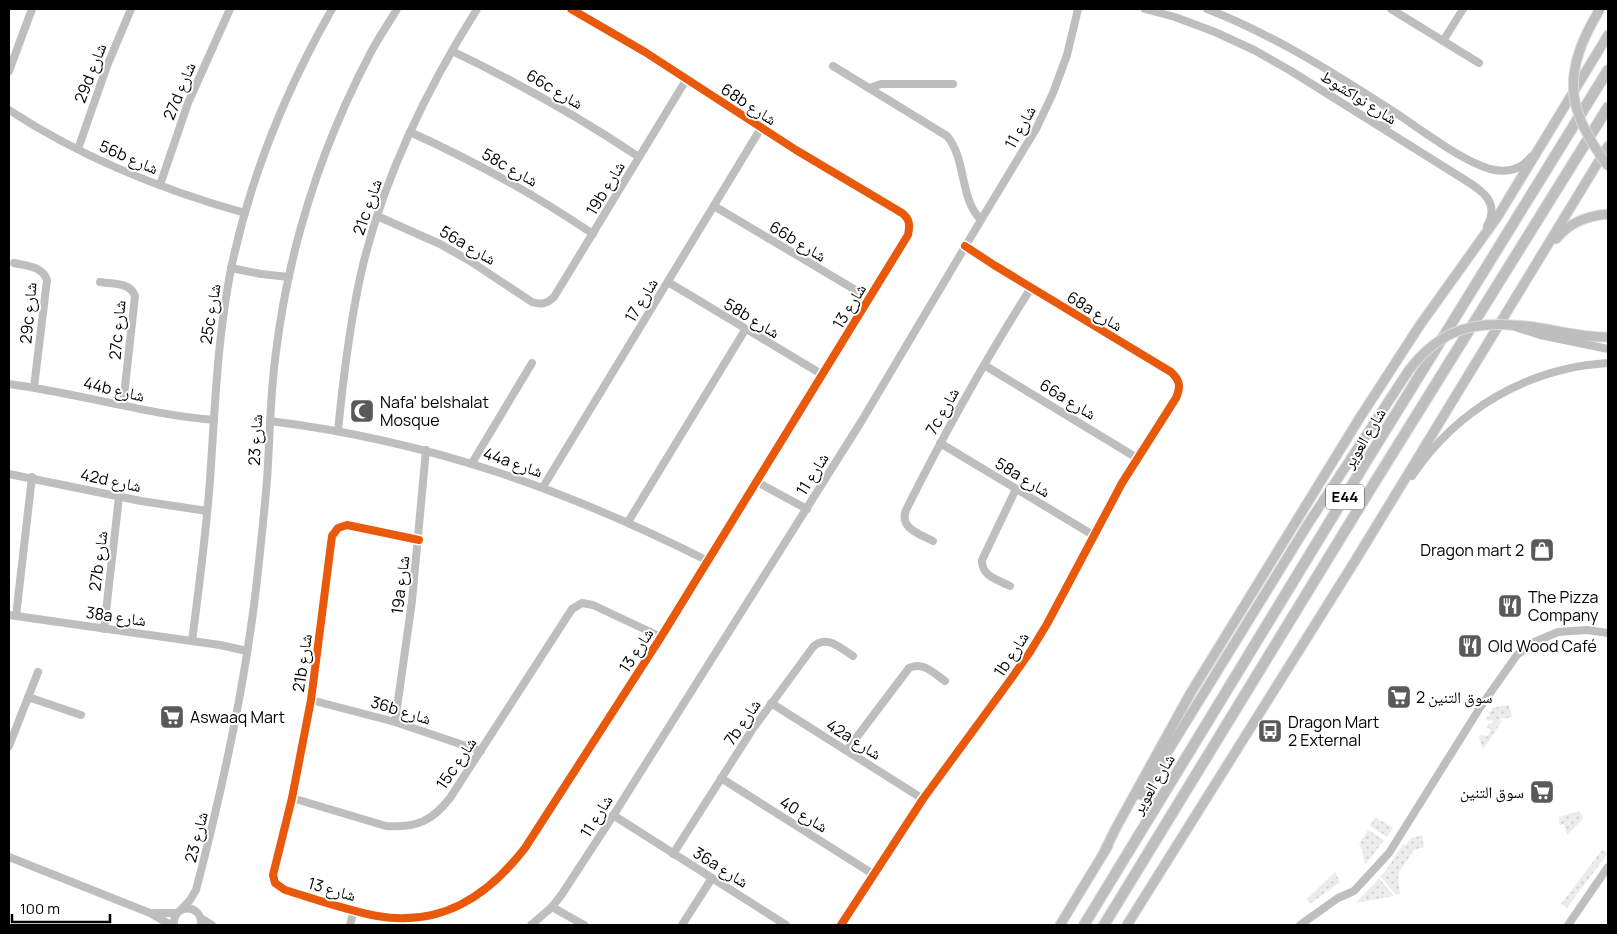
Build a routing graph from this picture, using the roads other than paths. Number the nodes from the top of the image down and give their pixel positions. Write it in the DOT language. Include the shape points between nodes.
graph roads {
  1 [pos="32,9"];
  2 [pos="131,9"];
  3 [pos="230,9"];
  4 [pos="332,9"];
  5 [pos="397,9"];
  6 [pos="477,9"];
  7 [pos="571,9"];
  8 [pos="1146,9"];
  9 [pos="1207,9"];
  10 [pos="1391,9"];
  11 [pos="1463,9"];
  12 [pos="1600,9"];
  13 [pos="1076,11"];
  14 [pos="1608,35"];
  15 [pos="1443,41"];
  16 [pos="452,51"];
  17 [pos="1479,63"];
  18 [pos="834,66"];
  19 [pos="1608,70"];
  20 [pos="9,71"];
  21 [pos="686,80"];
  22 [pos="953,84"];
  23 [pos="869,88"];
  24 [pos="1608,107"];
  25 [pos="1389,108"];
  26 [pos="9,110"];
  27 [pos="1554,124"];
  28 [pos="1377,125"];
  29 [pos="761,128"];
  30 [pos="410,132"];
  31 [pos="1608,146"];
  32 [pos="78,149"];
  33 [pos="639,157"];
  34 [pos="1608,166"];
  35 [pos="160,185"];
  36 [pos="714,206"];
  37 [pos="245,213"];
  38 [pos="1608,214"];
  39 [pos="377,216"];
  40 [pos="981,220"];
  41 [pos="910,224"];
  42 [pos="593,234"];
  43 [pos="964,249"];
  44 [pos="1468,258"];
  45 [pos="1537,262"];
  46 [pos="14,263"];
  47 [pos="231,268"];
  48 [pos="288,280"];
  49 [pos="100,282"];
  50 [pos="668,282"];
  51 [pos="1032,288"];
  52 [pos="869,298"];
  53 [pos="542,304"];
  54 [pos="1510,325"];
  55 [pos="745,330"];
  56 [pos="1608,337"];
  57 [pos="1608,349"];
  58 [pos="532,362"];
  59 [pos="1608,363"];
  60 [pos="984,365"];
  61 [pos="823,375"];
  62 [pos="1180,383"];
  63 [pos="9,384"];
  64 [pos="34,387"];
  65 [pos="123,406"];
  66 [pos="214,420"];
  67 [pos="270,424"];
  68 [pos="338,431"];
  69 [pos="940,443"];
  70 [pos="426,450"];
  71 [pos="1137,458"];
  72 [pos="472,463"];
  73 [pos="9,474"];
  74 [pos="32,478"];
  75 [pos="757,482"];
  76 [pos="543,487"];
  77 [pos="1016,489"];
  78 [pos="119,497"];
  79 [pos="1393,498"];
  80 [pos="207,511"];
  81 [pos="805,511"];
  82 [pos="628,522"];
  83 [pos="1093,535"];
  84 [pos="419,540"];
  85 [pos="932,541"];
  86 [pos="708,561"];
  87 [pos="1010,586"];
  88 [pos="12,615"];
  89 [pos="104,628"];
  90 [pos="1608,633"];
  91 [pos="661,637"];
  92 [pos="192,641"];
  93 [pos="248,649"];
  94 [pos="853,656"];
  95 [pos="38,672"];
  96 [pos="945,681"];
  97 [pos="28,697"];
  98 [pos="311,700"];
  99 [pos="771,703"];
  100 [pos="80,715"];
  101 [pos="396,722"];
  102 [pos="9,746"];
  103 [pos="847,750"];
  104 [pos="481,751"];
  105 [pos="721,778"];
  106 [pos="292,798"];
  107 [pos="923,799"];
  108 [pos="612,817"];
  109 [pos="1105,850"];
  110 [pos="674,854"];
  111 [pos="9,857"];
  112 [pos="1608,867"];
  113 [pos="873,874"];
  114 [pos="712,878"];
  115 [pos="275,883"];
  116 [pos="196,890"];
  117 [pos="554,904"];
  118 [pos="354,910"];
  119 [pos="179,911"];
  120 [pos="150,913"];
  121 [pos="200,918"];
  122 [pos="173,925"];
  123 [pos="212,925"];
  124 [pos="350,925"];
  125 [pos="532,925"];
  126 [pos="584,925"];
  127 [pos="682,925"];
  128 [pos="786,925"];
  129 [pos="841,925"];
  130 [pos="1060,925"];
  131 [pos="1084,925"];
  132 [pos="1104,925"];
  133 [pos="1127,925"];
  134 [pos="1300,925"];
  135 [pos="1568,925"];
  1 -- 20 [label="street"];
  2 -- 32 [label="street, 29d شارع"];
  3 -- 35 [label="street, 27d شارع" via="191,95"];
  4 -- 37 [label="street, 25c شارع" via="294,80 261,161"];
  5 -- 48 [label="street, شارع 23" via="372,50 332,138 311,194"];
  6 -- 16 [label="street, 21c شارع"];
  7 -- 21 [label="street, 68b شارع"];
  8 -- 28 [label="street, شارع نواكشوط" via="1215,32 1254,50"];
  9 -- 25 [label="street, شارع نواكشوط" via="1263,34"];
  10 -- 15 [label="street"];
  11 -- 15 [label="street"];
  12 -- 34 [label="main road, bridge" via="1584,37 1575,64 1574,93 1586,134"];
  13 -- 40 [label="street, شارع 11" via="1067,55 1054,93"];
  14 -- 27 [label="main road"];
  15 -- 17 [label="street"];
  16 -- 30 [label="street, 21c شارع"];
  16 -- 33 [label="street, 66c شارع" via="553,103"];
  18 -- 23 [label="street"];
  19 -- 131 [label="highway, شارع العوير / E44"];
  21 -- 29 [label="street, 68b شارع"];
  21 -- 33 [label="street, 19b شارع"];
  22 -- 23 [label="street" via="878,84"];
  23 -- 40 [label="street" via="951,141 972,207"];
  24 -- 132 [label="highway, شارع العوير / E44"];
  25 -- 27 [label="street, شارع نواكشوط" via="1464,157 1501,171 1522,166"];
  25 -- 28 [label="street" via="1392,120 1386,126"];
  26 -- 32 [label="street, 56b شارع"];
  27 -- 44 [label="main road" via="1508,201"];
  28 -- 44 [label="street, شارع نواكشوط" via="1486,196 1492,217"];
  29 -- 36 [label="street, شارع 17"];
  29 -- 41 [label="street, 68b شارع" via="902,213"];
  30 -- 39 [label="street, 21c شارع"];
  30 -- 42 [label="street, 58c شارع" via="515,184"];
  31 -- 45 [label="main road"];
  32 -- 35 [label="street, 56b شارع"];
  33 -- 42 [label="street, 19b شارع"];
  35 -- 37 [label="street, 56b شارع"];
  36 -- 50 [label="street, شارع 17"];
  36 -- 52 [label="street, 66b شارع"];
  37 -- 47 [label="street, 25c شارع"];
  38 -- 45 [label="main road" via="1594,215 1568,227"];
  39 -- 53 [label="street, 56a شارع" via="440,244 532,302"];
  39 -- 68 [label="street, 21c شارع" via="353,310"];
  40 -- 43 [label="street, شارع 11"];
  41 -- 52 [label="street, شارع 13" via="905,239"];
  42 -- 53 [label="street, 19b شارع" via="554,297"];
  43 -- 51 [label="street, 68a شارع"];
  43 -- 81 [label="street, شارع 11"];
  44 -- 109 [label="main road" via="1359,419 1201,674"];
  45 -- 79 [label="main road"];
  46 -- 64 [label="street, 29c شارع" via="38,269 47,280"];
  47 -- 48 [label="street"];
  47 -- 66 [label="street, 25c شارع" via="218,352"];
  48 -- 67 [label="street, شارع 23" via="276,352"];
  49 -- 65 [label="street, 27c شارع" via="126,286 135,296"];
  50 -- 55 [label="street, 58b شارع"];
  50 -- 76 [label="street, شارع 17"];
  51 -- 60 [label="street, 7c شارع"];
  51 -- 62 [label="street, 68a شارع" via="1171,372"];
  52 -- 61 [label="street, شارع 13"];
  54 -- 56 [label="main road"];
  54 -- 57 [label="street" via="1540,335"];
  54 -- 109 [label="main road, bridge" via="1490,324 1453,333 1436,342 1409,370 1303,532"];
  55 -- 61 [label="street, 58b شارع"];
  55 -- 82 [label="street"];
  58 -- 72 [label="street"];
  59 -- 79 [label="street" via="1584,365 1537,377 1479,406 1439,441"];
  60 -- 69 [label="street, 7c شارع"];
  60 -- 71 [label="street, 66a شارع"];
  61 -- 75 [label="street, شارع 13"];
  62 -- 71 [label="street, 1b شارع" via="1176,398"];
  63 -- 64 [label="street, 44b شارع"];
  64 -- 65 [label="street, 44b شارع"];
  65 -- 66 [label="street, 44b شارع"];
  66 -- 80 [label="street, 25c شارع"];
  67 -- 68 [label="street, 44a شارع"];
  67 -- 93 [label="street, شارع 23" via="262,537"];
  68 -- 70 [label="street, 44a شارع"];
  69 -- 77 [label="street, 58a شارع"];
  69 -- 85 [label="street, 7c شارع" via="904,514 908,528"];
  70 -- 72 [label="street, 44a شارع"];
  70 -- 84 [label="street, 19a شارع"];
  71 -- 83 [label="street, 1b شارع"];
  72 -- 76 [label="street, 44a شارع"];
  73 -- 74 [label="street, 42d شارع"];
  74 -- 78 [label="street, 42d شارع"];
  74 -- 88 [label="street"];
  75 -- 81 [label="street"];
  75 -- 86 [label="street, شارع 13"];
  76 -- 82 [label="street, 44a شارع"];
  77 -- 83 [label="street, 58a شارع"];
  77 -- 87 [label="street" via="982,560 986,573"];
  78 -- 80 [label="street, 42d شارع"];
  78 -- 89 [label="street, 27b شارع"];
  79 -- 133 [label="main road"];
  80 -- 92 [label="street, 25c شارع"];
  81 -- 108 [label="street, شارع 11"];
  82 -- 86 [label="street, 44a شارع"];
  83 -- 107 [label="street, 1b شارع" via="1030,652"];
  84 -- 98 [label="street, 21b شارع" via="347,525 334,532"];
  84 -- 101 [label="street, 19a شارع"];
  86 -- 91 [label="street, شارع 13"];
  88 -- 89 [label="street, 38a شارع"];
  89 -- 92 [label="street, 38a شارع"];
  90 -- 134 [label="street" via="1587,630 1558,632 1532,643 1517,655 1390,853 1354,891 1338,898"];
  91 -- 104 [label="street, 15c شارع" via="598,607 582,603 572,609"];
  91 -- 118 [label="street, شارع 13" via="525,848 492,885 472,899 426,916 402,918"];
  92 -- 93 [label="street, 38a شارع"];
  93 -- 116 [label="street, شارع 23" via="226,768"];
  94 -- 99 [label="street, 7b شارع" via="831,642 816,644"];
  95 -- 97 [label="street"];
  96 -- 103 [label="street" via="922,666 909,668"];
  97 -- 100 [label="street"];
  97 -- 102 [label="street"];
  98 -- 101 [label="street, 36b شارع"];
  98 -- 106 [label="street, 21b شارع"];
  99 -- 103 [label="street, 42a شارع"];
  99 -- 105 [label="street, 7b شارع"];
  101 -- 104 [label="street, 36b شارع"];
  103 -- 107 [label="street, 42a شارع"];
  104 -- 106 [label="street, 15c شارع" via="442,808 424,822 413,825 386,826"];
  105 -- 110 [label="street, 7b شارع"];
  105 -- 113 [label="street, شارع 40"];
  106 -- 115 [label="street, 21b شارع" via="274,870"];
  107 -- 113 [label="street, 1b شارع"];
  108 -- 110 [label="street, 36a شارع"];
  108 -- 117 [label="street, شارع 11"];
  109 -- 130 [label="main road"];
  110 -- 114 [label="street, 36a شارع"];
  111 -- 120 [label="street"];
  112 -- 135 [label="street"];
  113 -- 129 [label="street, 1b شارع"];
  114 -- 127 [label="street"];
  114 -- 128 [label="street, 36a شارع"];
  115 -- 118 [label="street, شارع 13" via="285,890"];
  116 -- 119 [label="street, شارع 23"];
  116 -- 121 [label="street, شارع 23"];
  117 -- 125 [label="street, شارع 11"];
  117 -- 126 [label="street"];
  118 -- 124 [label="street, شارع 13"];
  119 -- 120 [label="street"];
  119 -- 121 [label="street" via="189,908"];
  119 -- 122 [label="street"];
  120 -- 122 [label="street"];
  121 -- 123 [label="street"];
}
